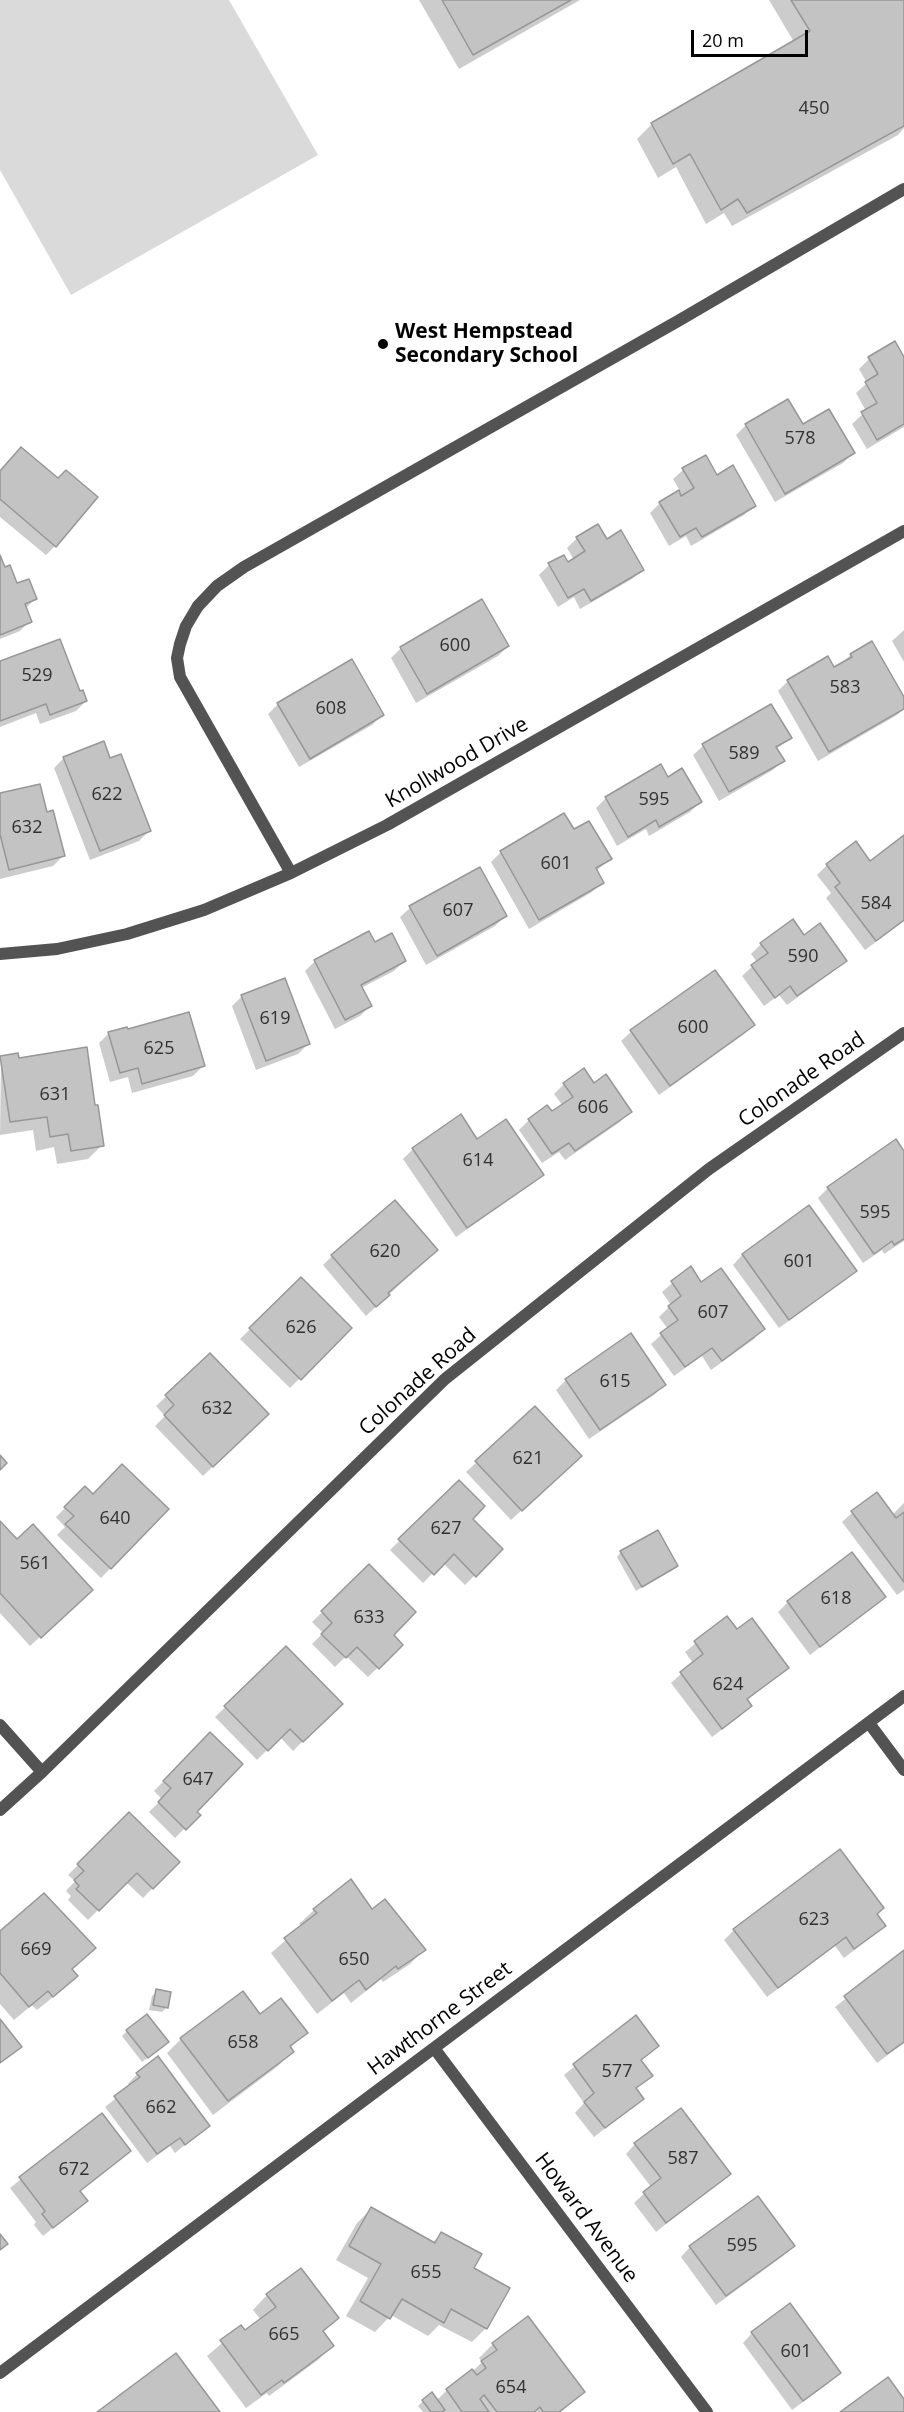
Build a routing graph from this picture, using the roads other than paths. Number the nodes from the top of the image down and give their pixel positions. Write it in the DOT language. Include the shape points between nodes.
graph roads {
  1 [pos="904,189"];
  2 [pos="904,531"];
  3 [pos="291,873"];
  4 [pos="0,954"];
  5 [pos="904,1033"];
  6 [pos="904,1696"];
  7 [pos="868,1723"];
  8 [pos="0,1725"];
  9 [pos="904,1770"];
  10 [pos="42,1772"];
  11 [pos="0,1810"];
  12 [pos="434,2048"];
  13 [pos="0,2373"];
  14 [pos="705,2411"];
  1 -- 3 [label="street" via="244,567 216,586 198,606 180,644 180,677"];
  2 -- 3 [label="street, Knollwood Drive" via="387,825"];
  3 -- 4 [label="street, Knollwood Drive" via="204,910 127,934 57,949"];
  5 -- 10 [label="street, Colonade Road" via="709,1169 445,1379"];
  6 -- 7 [label="street, Hawthorne Street"];
  7 -- 9 [label="street"];
  7 -- 12 [label="street, Hawthorne Street"];
  8 -- 10 [label="street"];
  10 -- 11 [label="street, Colonade Road"];
  12 -- 13 [label="street, Hawthorne Street"];
  12 -- 14 [label="street, Howard Avenue"];
}
